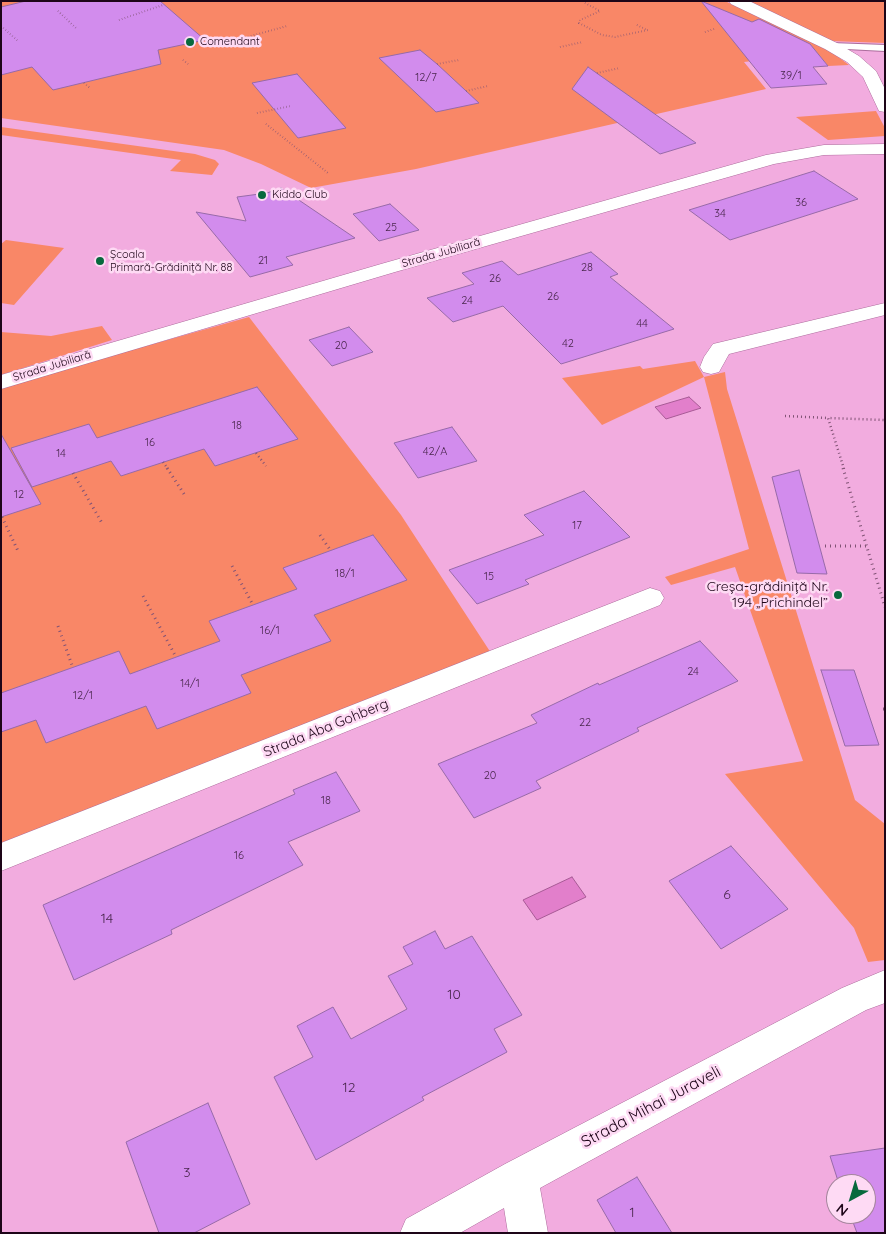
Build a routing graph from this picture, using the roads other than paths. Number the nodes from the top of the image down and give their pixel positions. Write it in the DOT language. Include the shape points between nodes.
graph roads {
  1 [pos="736,1"];
  2 [pos="831,46"];
  3 [pos="885,48"];
  4 [pos="885,107"];
  5 [pos="885,149"];
  6 [pos="885,309"];
  7 [pos="711,367"];
  8 [pos="1,382"];
  9 [pos="650,598"];
  10 [pos="1,857"];
  11 [pos="885,986"];
  12 [pos="519,1178"];
  13 [pos="420,1233"];
  14 [pos="528,1233"];
  1 -- 2 [label="street"];
  2 -- 3 [label="lane"];
  2 -- 4 [label="street" via="853,59 870,75"];
  5 -- 8 [label="street, Strada Jubiliară" via="824,150 772,158"];
  6 -- 7 [label="street" via="721,349"];
  9 -- 10 [label="street, Strada Aba Gohberg"];
  11 -- 12 [label="street, Strada Mihai Juraveli" via="846,1003"];
  12 -- 13 [label="street, Strada Mihai Juraveli"];
  12 -- 14 [label="street"];
}
